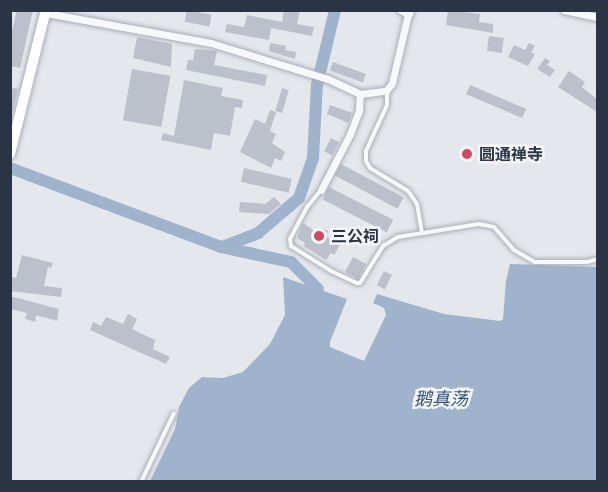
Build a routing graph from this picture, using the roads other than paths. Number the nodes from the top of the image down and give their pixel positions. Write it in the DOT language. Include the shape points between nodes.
graph roads {
  1 [pos="564,10"];
  2 [pos="46,12"];
  3 [pos="406,12"];
  4 [pos="68,14"];
  5 [pos="597,17"];
  6 [pos="386,91"];
  7 [pos="360,94"];
  8 [pos="10,154"];
  9 [pos="321,190"];
  10 [pos="422,232"];
  11 [pos="597,259"];
  12 [pos="174,413"];
  13 [pos="141,482"];
  1 -- 5 [label="street"];
  2 -- 4 [label="street"];
  2 -- 8 [label="main road"];
  3 -- 6 [label="street" via="396,72"];
  4 -- 7 [label="street" via="211,43 304,70"];
  6 -- 7 [label="street"];
  6 -- 10 [label="lane" via="387,105 366,151 366,161 370,168 408,191 417,204"];
  7 -- 9 [label="street" via="360,111 351,134"];
  9 -- 10 [label="lane" via="307,207 290,239 291,246 357,283 383,246 398,237"];
  10 -- 11 [label="lane" via="479,224 494,227 514,250 535,262"];
  12 -- 13 [label="lane"];
}
